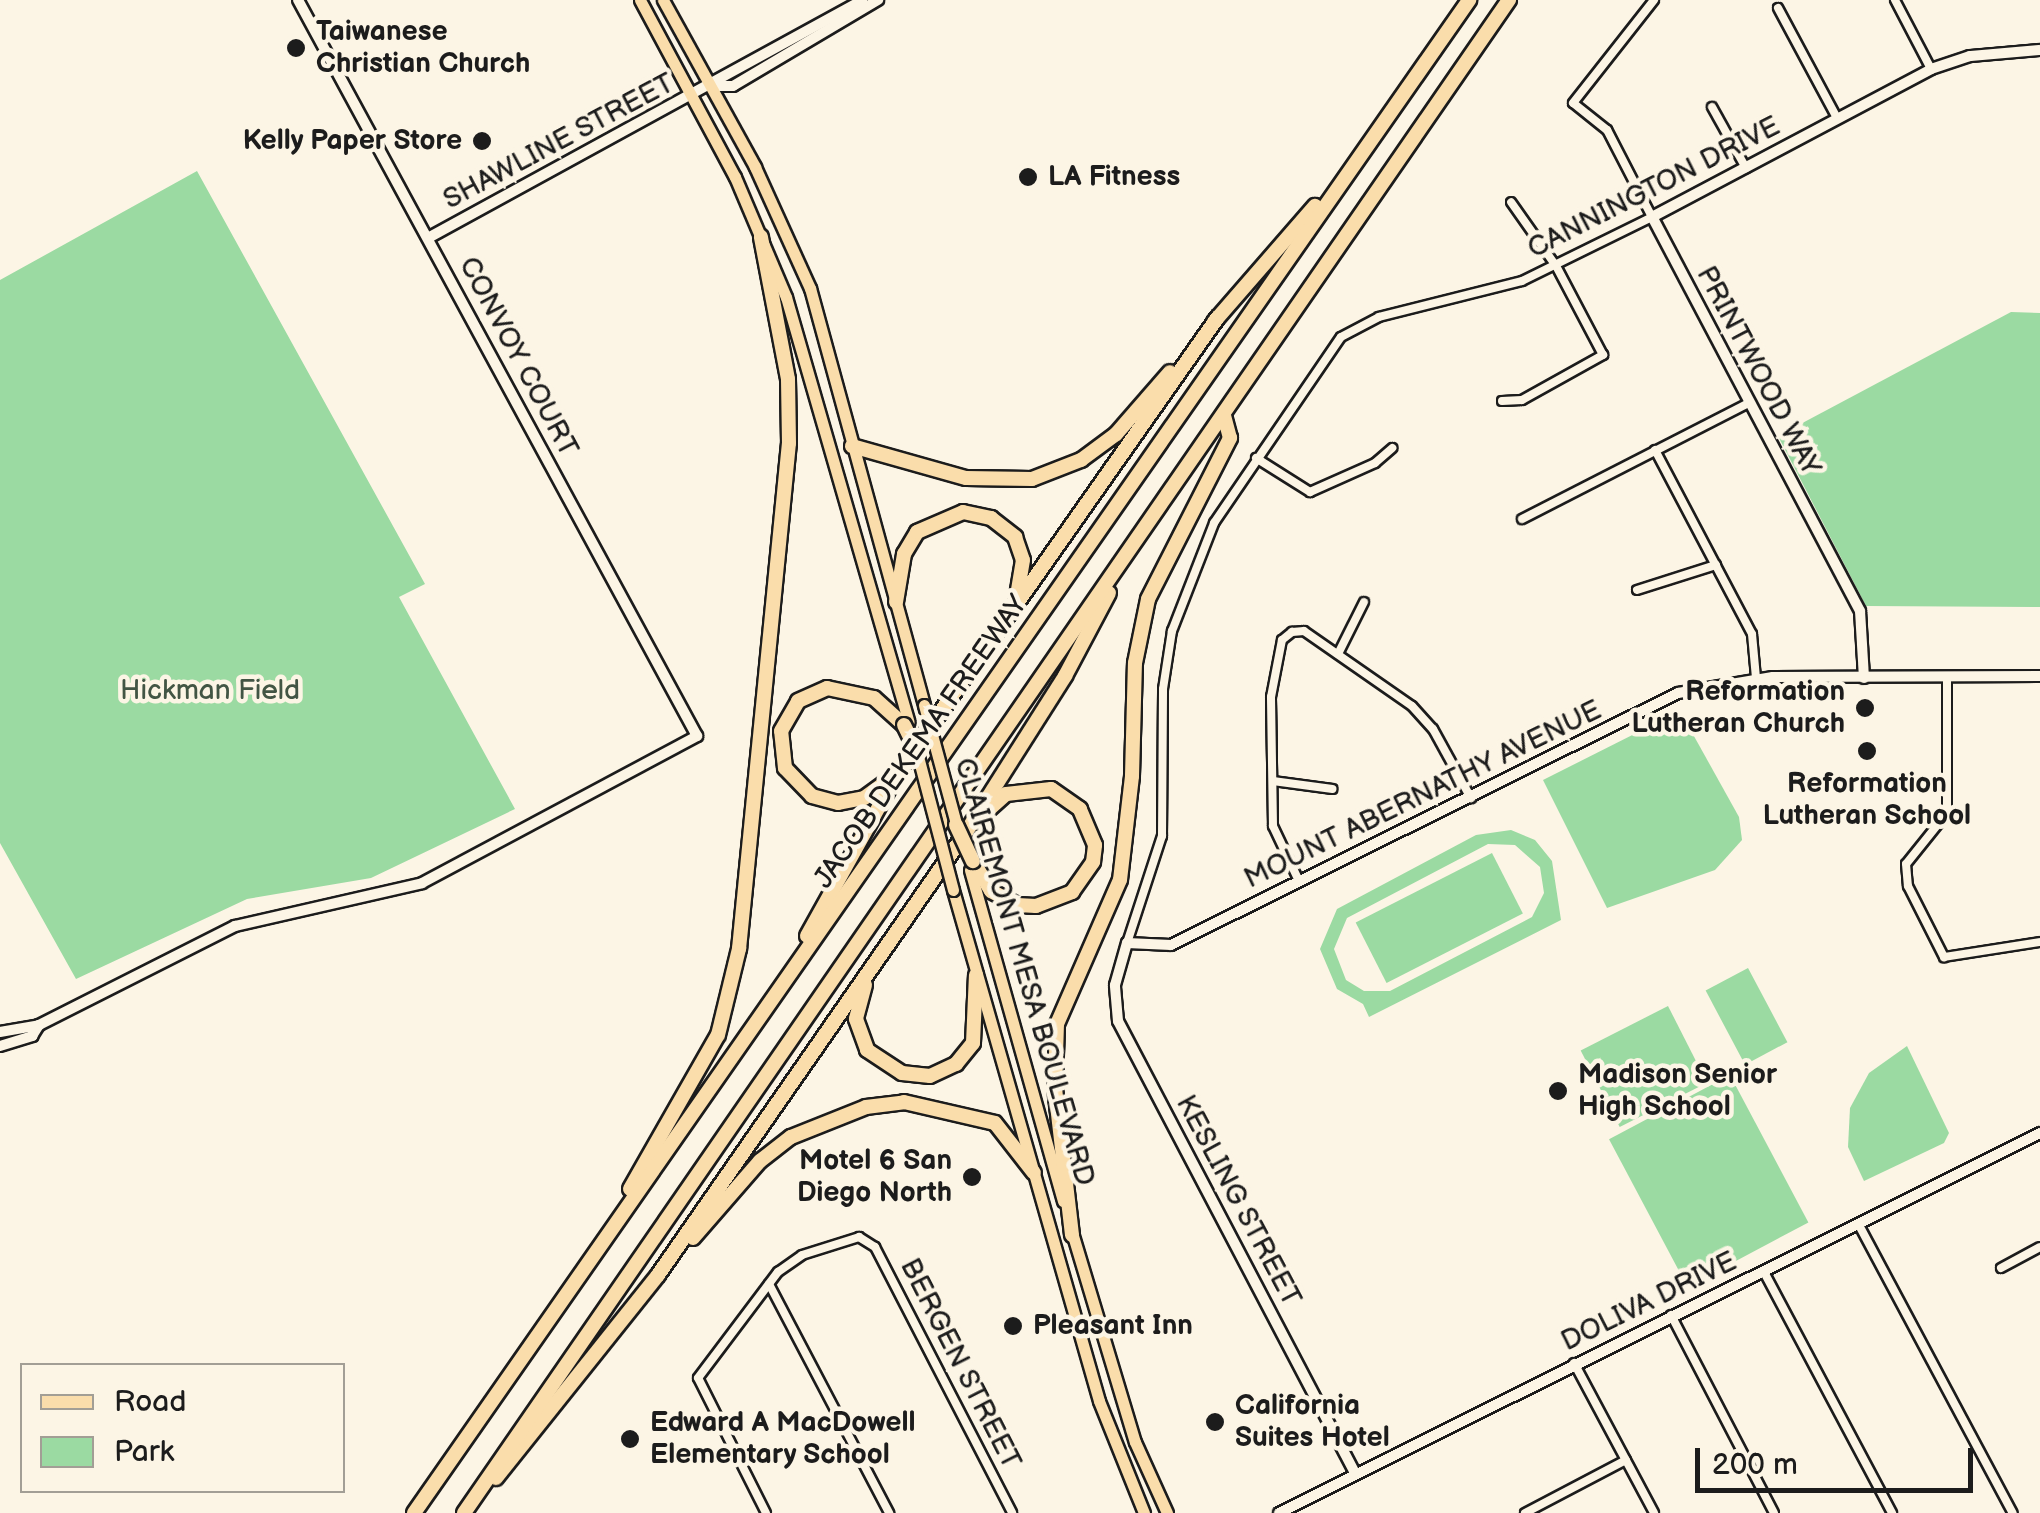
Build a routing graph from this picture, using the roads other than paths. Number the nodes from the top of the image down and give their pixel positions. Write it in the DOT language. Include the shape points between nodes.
graph roads {
  1 [pos="298,0"];
  2 [pos="640,0"];
  3 [pos="663,0"];
  4 [pos="862,0"];
  5 [pos="878,0"];
  6 [pos="1468,0"];
  7 [pos="1508,0"];
  8 [pos="1654,0"];
  9 [pos="1895,0"];
  10 [pos="1778,8"];
  11 [pos="2040,50"];
  12 [pos="1932,69"];
  13 [pos="710,86"];
  14 [pos="693,96"];
  15 [pos="1712,106"];
  16 [pos="1837,118"];
  17 [pos="1361,154"];
  18 [pos="1746,168"];
  19 [pos="1511,202"];
  20 [pos="1652,217"];
  21 [pos="762,237"];
  22 [pos="428,238"];
  23 [pos="1556,266"];
  24 [pos="1218,316"];
  25 [pos="1502,401"];
  26 [pos="1749,403"];
  27 [pos="1224,415"];
  28 [pos="852,446"];
  29 [pos="1392,448"];
  30 [pos="1655,450"];
  31 [pos="1256,458"];
  32 [pos="1522,520"];
  33 [pos="1138,538"];
  34 [pos="1716,564"];
  35 [pos="1637,590"];
  36 [pos="896,602"];
  37 [pos="1364,602"];
  38 [pos="1002,634"];
  39 [pos="1338,654"];
  40 [pos="2040,676"];
  41 [pos="1947,677"];
  42 [pos="1756,678"];
  43 [pos="1864,678"];
  44 [pos="906,724"];
  45 [pos="917,752"];
  46 [pos="898,774"];
  47 [pos="1273,781"];
  48 [pos="1332,789"];
  49 [pos="1470,798"];
  50 [pos="961,828"];
  51 [pos="971,866"];
  52 [pos="1298,880"];
  53 [pos="888,942"];
  54 [pos="2040,942"];
  55 [pos="1127,943"];
  56 [pos="976,975"];
  57 [pos="782,985"];
  58 [pos="39,1025"];
  59 [pos="0,1032"];
  60 [pos="0,1046"];
  61 [pos="2040,1133"];
  62 [pos="1034,1173"];
  63 [pos="1860,1226"];
  64 [pos="1072,1235"];
  65 [pos="2040,1247"];
  66 [pos="587,1265"];
  67 [pos="2001,1268"];
  68 [pos="1764,1272"];
  69 [pos="658,1275"];
  70 [pos="768,1284"];
  71 [pos="1671,1316"];
  72 [pos="1574,1363"];
  73 [pos="1626,1460"];
  74 [pos="1355,1472"];
  75 [pos="414,1513"];
  76 [pos="465,1513"];
  77 [pos="766,1513"];
  78 [pos="889,1513"];
  79 [pos="1012,1513"];
  80 [pos="1144,1513"];
  81 [pos="1167,1513"];
  82 [pos="1279,1513"];
  83 [pos="1525,1513"];
  84 [pos="1654,1513"];
  85 [pos="1774,1513"];
  86 [pos="1892,1513"];
  87 [pos="2013,1513"];
  1 -- 22 [label="street, CONVOY COURT"];
  2 -- 14 [label="main road"];
  3 -- 13 [label="main road, CLAIREMONT MESA BOULEVARD"];
  4 -- 13 [label="street, SHAWLINE STREET"];
  5 -- 13 [label="street, SHAWLINE STREET" via="733,86"];
  6 -- 17 [label="highway, JACOB DEKEMA FREEWAY"];
  7 -- 27 [label="highway"];
  8 -- 20 [label="street, PRINTWOOD WAY" via="1574,103 1606,130"];
  9 -- 12 [label="street"];
  10 -- 16 [label="street"];
  11 -- 12 [label="street, CANNINGTON DRIVE" via="1970,56"];
  12 -- 16 [label="street, CANNINGTON DRIVE"];
  13 -- 14 [label="street, SHAWLINE STREET"];
  13 -- 28 [label="main road, CLAIREMONT MESA BOULEVARD" via="810,288"];
  14 -- 21 [label="main road"];
  14 -- 22 [label="street, SHAWLINE STREET"];
  15 -- 18 [label="street"];
  16 -- 18 [label="street, CANNINGTON DRIVE"];
  17 -- 24 [label="highway"];
  17 -- 57 [label="highway, JACOB DEKEMA FREEWAY"];
  18 -- 20 [label="street, CANNINGTON DRIVE"];
  19 -- 23 [label="street"];
  20 -- 23 [label="street, CANNINGTON DRIVE"];
  20 -- 26 [label="street, PRINTWOOD WAY"];
  21 -- 44 [label="main road" via="813,378"];
  21 -- 66 [label="highway" via="788,379 789,443 731,998 718,1035"];
  22 -- 58 [label="street, CONVOY COURT" via="698,736 422,882 236,926"];
  23 -- 25 [label="street" via="1603,355 1522,400"];
  23 -- 31 [label="street, CANNINGTON DRIVE" via="1379,317 1341,337"];
  24 -- 28 [label="highway" via="1116,434 1081,460 1032,479 966,478"];
  24 -- 38 [label="highway"];
  26 -- 30 [label="street"];
  26 -- 43 [label="street, PRINTWOOD WAY" via="1860,611"];
  27 -- 33 [label="highway"];
  27 -- 64 [label="highway" via="1230,438 1148,599 1135,663 1120,880 1058,1024 1056,1087"];
  28 -- 36 [label="main road, CLAIREMONT MESA BOULEVARD"];
  29 -- 31 [label="street" via="1310,492"];
  30 -- 32 [label="street"];
  30 -- 34 [label="street"];
  31 -- 55 [label="street, CANNINGTON DRIVE" via="1214,523 1172,630 1164,689 1162,836"];
  33 -- 50 [label="highway" via="1065,676"];
  33 -- 76 [label="highway"];
  34 -- 35 [label="street"];
  34 -- 42 [label="street" via="1752,634"];
  36 -- 38 [label="highway" via="904,554 918,532 947,514 979,514 1013,536 1023,560 1022,588"];
  36 -- 50 [label="main road, CLAIREMONT MESA BOULEVARD, bridge"];
  37 -- 39 [label="street"];
  38 -- 46 [label="highway"];
  39 -- 47 [label="street" via="1304,631 1282,640 1272,698"];
  39 -- 49 [label="street" via="1424,717"];
  40 -- 41 [label="street, MOUNT ABERNATHY AVENUE"];
  41 -- 43 [label="street, MOUNT ABERNATHY AVENUE"];
  41 -- 54 [label="street" via="1947,813 1906,864 1908,886 1944,957"];
  42 -- 43 [label="street, MOUNT ABERNATHY AVENUE"];
  42 -- 49 [label="street, MOUNT ABERNATHY AVENUE" via="1654,702"];
  44 -- 45 [label="highway, bridge"];
  44 -- 46 [label="highway" via="874,698 827,688 798,701 782,731 785,768 812,796 838,803 864,798"];
  45 -- 56 [label="main road, CLAIREMONT MESA BOULEVARD, bridge"];
  46 -- 57 [label="highway"];
  47 -- 48 [label="street"];
  47 -- 52 [label="street" via="1274,826"];
  49 -- 52 [label="street, MOUNT ABERNATHY AVENUE"];
  50 -- 51 [label="highway, bridge"];
  50 -- 51 [label="highway" via="1026,787 1066,797 1080,809 1095,844 1085,879 1072,892 1036,906 991,891"];
  50 -- 53 [label="highway"];
  51 -- 64 [label="main road, CLAIREMONT MESA BOULEVARD"];
  52 -- 55 [label="street, MOUNT ABERNATHY AVENUE" via="1171,945"];
  53 -- 56 [label="highway" via="856,1019 867,1050 902,1073 942,1072 966,1054 979,1022"];
  53 -- 69 [label="highway"];
  55 -- 74 [label="street, KESLING STREET" via="1114,985 1118,1021"];
  56 -- 62 [label="main road, CLAIREMONT MESA BOULEVARD"];
  57 -- 66 [label="highway, JACOB DEKEMA FREEWAY"];
  58 -- 59 [label="street"];
  58 -- 60 [label="street" via="32,1036"];
  61 -- 63 [label="street, DOLIVA DRIVE"];
  62 -- 69 [label="highway" via="995,1123 904,1102 866,1107 791,1136 760,1161"];
  62 -- 80 [label="main road, CLAIREMONT MESA BOULEVARD" via="1107,1428"];
  63 -- 68 [label="street, DOLIVA DRIVE"];
  63 -- 87 [label="street"];
  64 -- 81 [label="main road, CLAIREMONT MESA BOULEVARD" via="1130,1426"];
  65 -- 67 [label="street"];
  66 -- 75 [label="highway, JACOB DEKEMA FREEWAY"];
  68 -- 71 [label="street, DOLIVA DRIVE"];
  68 -- 86 [label="street"];
  69 -- 76 [label="highway"];
  70 -- 77 [label="street" via="698,1383"];
  70 -- 78 [label="street"];
  70 -- 79 [label="street, BERGEN STREET" via="802,1255 839,1240 865,1239"];
  71 -- 72 [label="street, DOLIVA DRIVE"];
  71 -- 85 [label="street"];
  72 -- 73 [label="street"];
  72 -- 74 [label="street, DOLIVA DRIVE"];
  73 -- 83 [label="street"];
  73 -- 84 [label="street"];
  74 -- 82 [label="street, DOLIVA DRIVE"];
}
